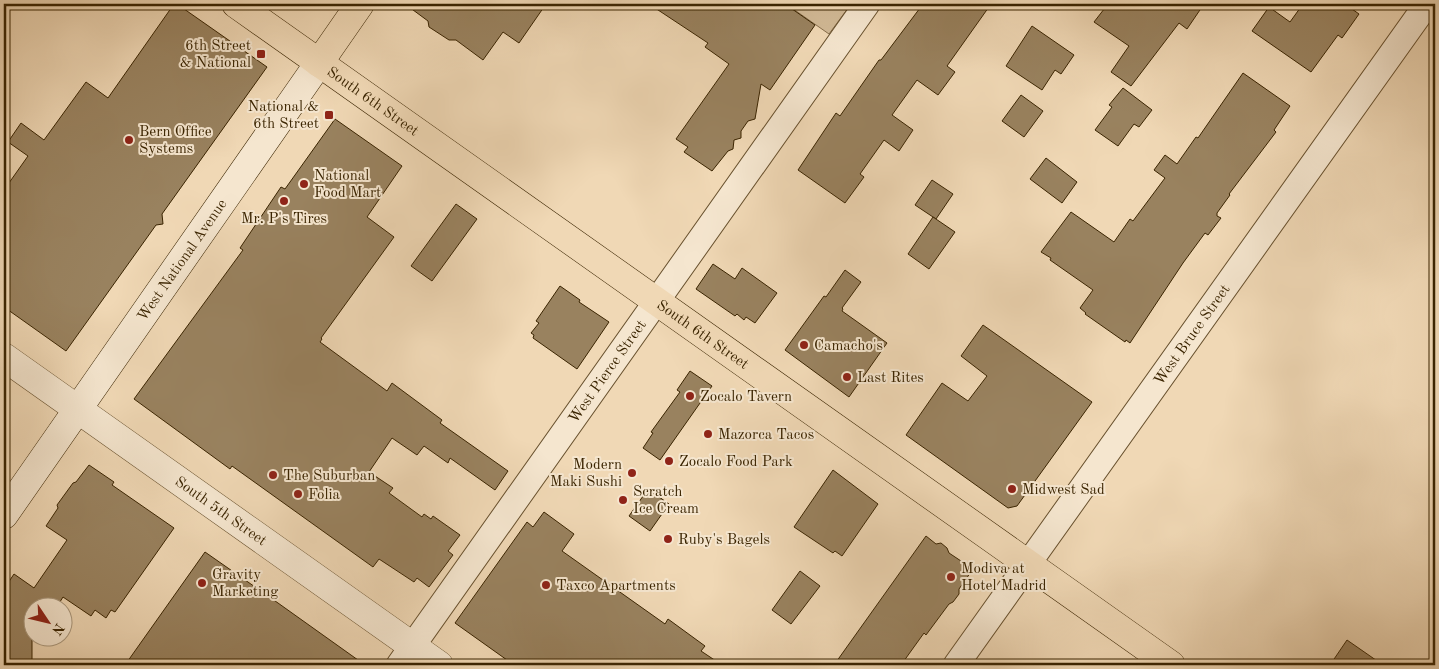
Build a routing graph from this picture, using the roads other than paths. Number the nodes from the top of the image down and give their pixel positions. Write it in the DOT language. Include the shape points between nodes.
graph roads {
  1 [pos="236,4"];
  2 [pos="360,4"];
  3 [pos="867,4"];
  4 [pos="1427,4"];
  5 [pos="319,63"];
  6 [pos="656,302"];
  7 [pos="4,357"];
  8 [pos="77,409"];
  9 [pos="4,515"];
  10 [pos="1028,564"];
  11 [pos="405,656"];
  12 [pos="439,665"];
  13 [pos="956,665"];
  14 [pos="1171,665"];
  1 -- 5 [label="main road, South 6th Street"];
  2 -- 5 [label="main road, West National Avenue"];
  3 -- 6 [label="street, West Pierce Street"];
  4 -- 10 [label="street, West Bruce Street"];
  5 -- 6 [label="main road, South 6th Street"];
  5 -- 8 [label="main road, West National Avenue"];
  6 -- 10 [label="main road, South 6th Street"];
  6 -- 11 [label="street, West Pierce Street"];
  7 -- 8 [label="main road, South 5th Street"];
  8 -- 9 [label="main road, West National Avenue"];
  8 -- 11 [label="main road, South 5th Street"];
  10 -- 13 [label="street, West Bruce Street"];
  10 -- 14 [label="main road, South 6th Street"];
  11 -- 12 [label="main road, South 5th Street"];
}
